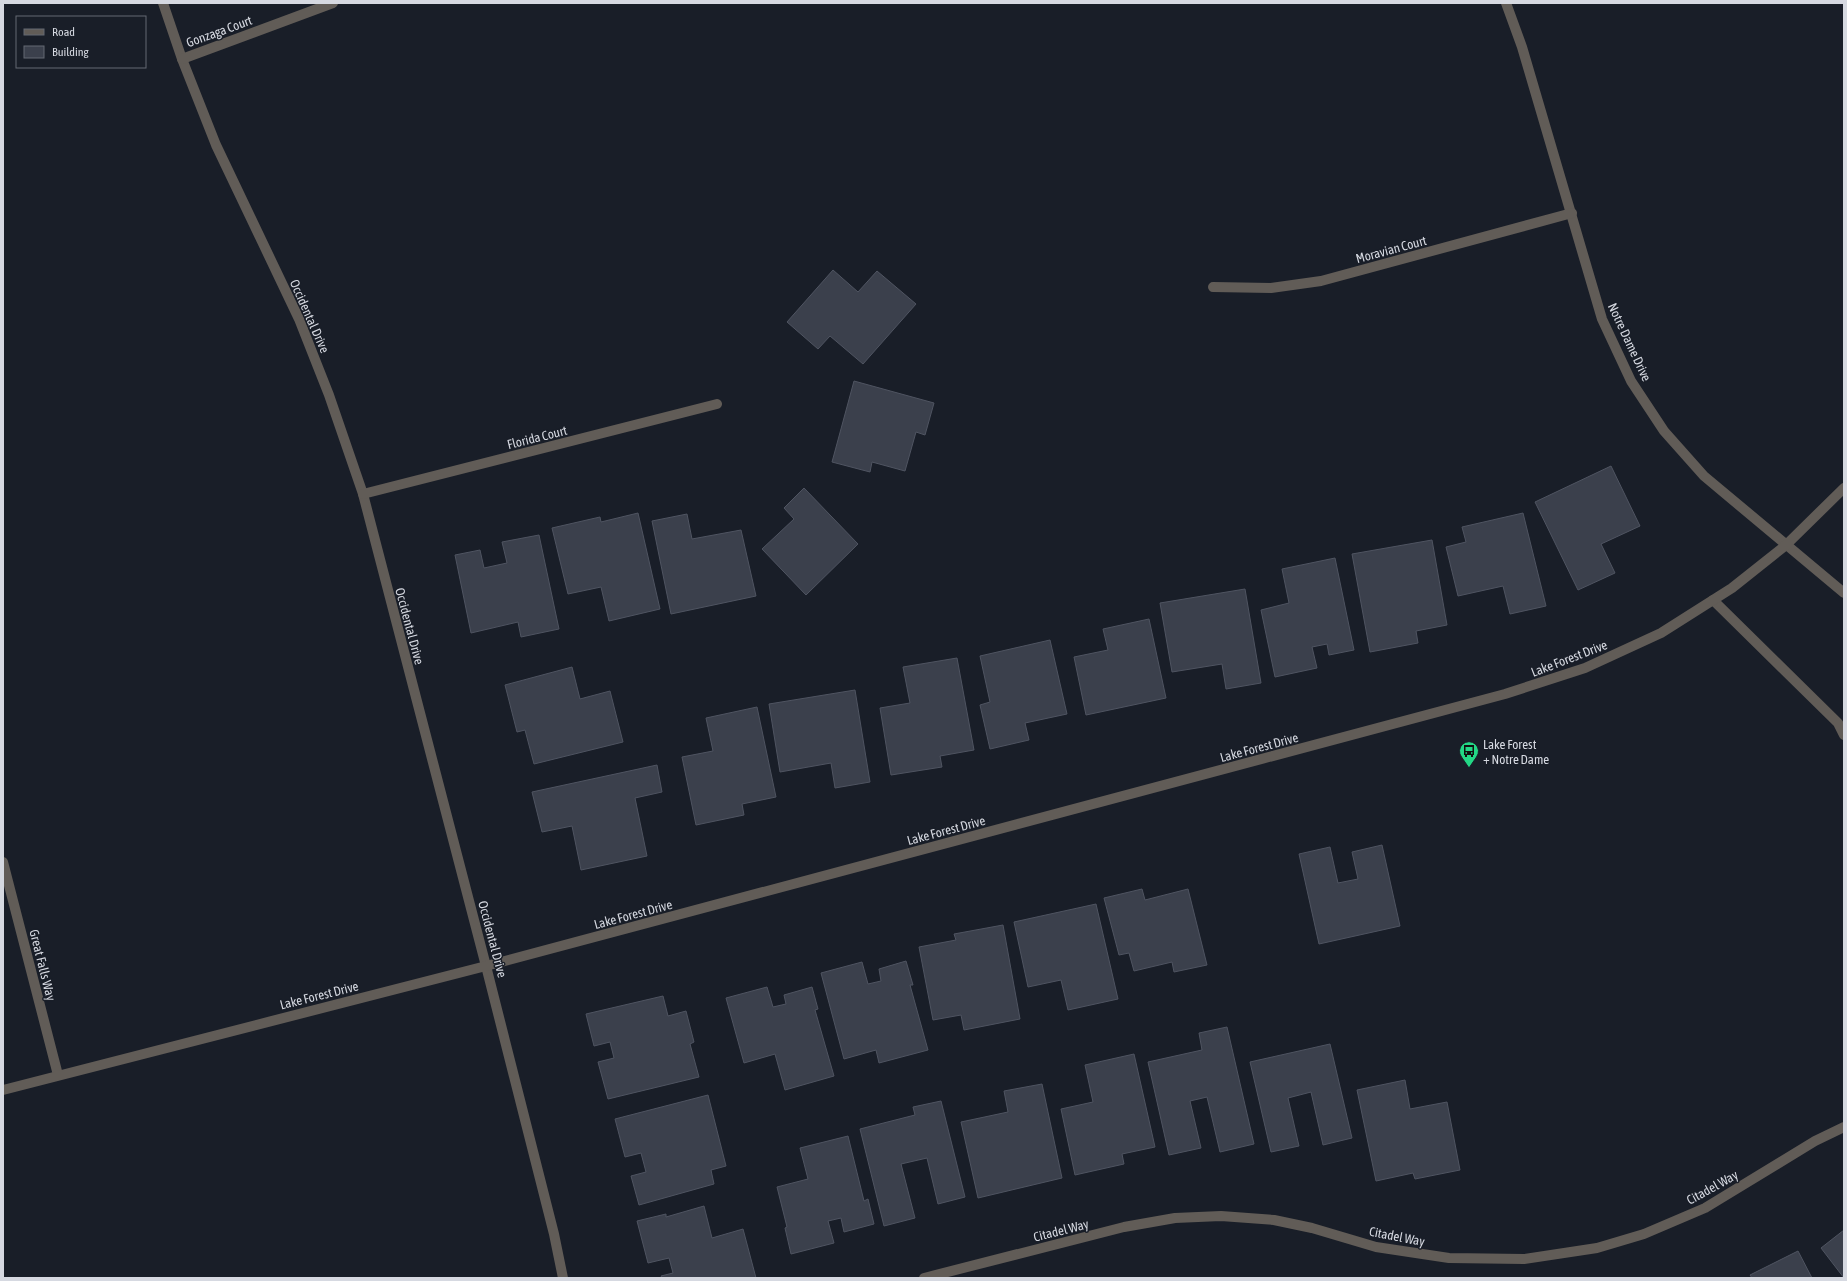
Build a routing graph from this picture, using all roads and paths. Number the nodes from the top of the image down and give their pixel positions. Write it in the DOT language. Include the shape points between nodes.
graph roads {
  1 [pos="163,3"];
  2 [pos="333,3"];
  3 [pos="1506,3"];
  4 [pos="182,59"];
  5 [pos="1572,213"];
  6 [pos="1213,288"];
  7 [pos="717,404"];
  8 [pos="1844,488"];
  9 [pos="362,494"];
  10 [pos="1786,545"];
  11 [pos="1844,592"];
  12 [pos="1713,600"];
  13 [pos="1844,734"];
  14 [pos="3,862"];
  15 [pos="486,966"];
  16 [pos="58,1075"];
  17 [pos="3,1090"];
  18 [pos="1844,1127"];
  19 [pos="563,1278"];
  20 [pos="924,1278"];
  1 -- 4 [label="street, Occidental Drive"];
  2 -- 4 [label="street, Gonzaga Court"];
  3 -- 5 [label="street, Notre Dame Drive"];
  4 -- 9 [label="street, Occidental Drive" via="216,145 299,319 329,395"];
  5 -- 6 [label="street, Moravian Court" via="1321,281 1271,288"];
  5 -- 10 [label="street, Notre Dame Drive" via="1602,319 1631,381 1664,431 1704,476"];
  7 -- 9 [label="street, Florida Court"];
  8 -- 10 [label="street, Lake Forest Drive"];
  9 -- 15 [label="street, Occidental Drive"];
  10 -- 11 [label="street, Notre Dame Drive"];
  10 -- 12 [label="street, Lake Forest Drive"];
  12 -- 13 [label="street" via="1838,723"];
  12 -- 15 [label="street, Lake Forest Drive" via="1661,633 1585,668 1505,694"];
  14 -- 16 [label="street, Great Falls Way"];
  15 -- 16 [label="street, Lake Forest Drive"];
  15 -- 19 [label="street, Occidental Drive"];
  16 -- 17 [label="street, Lake Forest Drive"];
  18 -- 20 [label="street, Citadel Way" via="1815,1141 1705,1208 1644,1234 1597,1248 1524,1259 1449,1258 1376,1247 1274,1220 1221,1216 1190,1217 1124,1227"];
}
